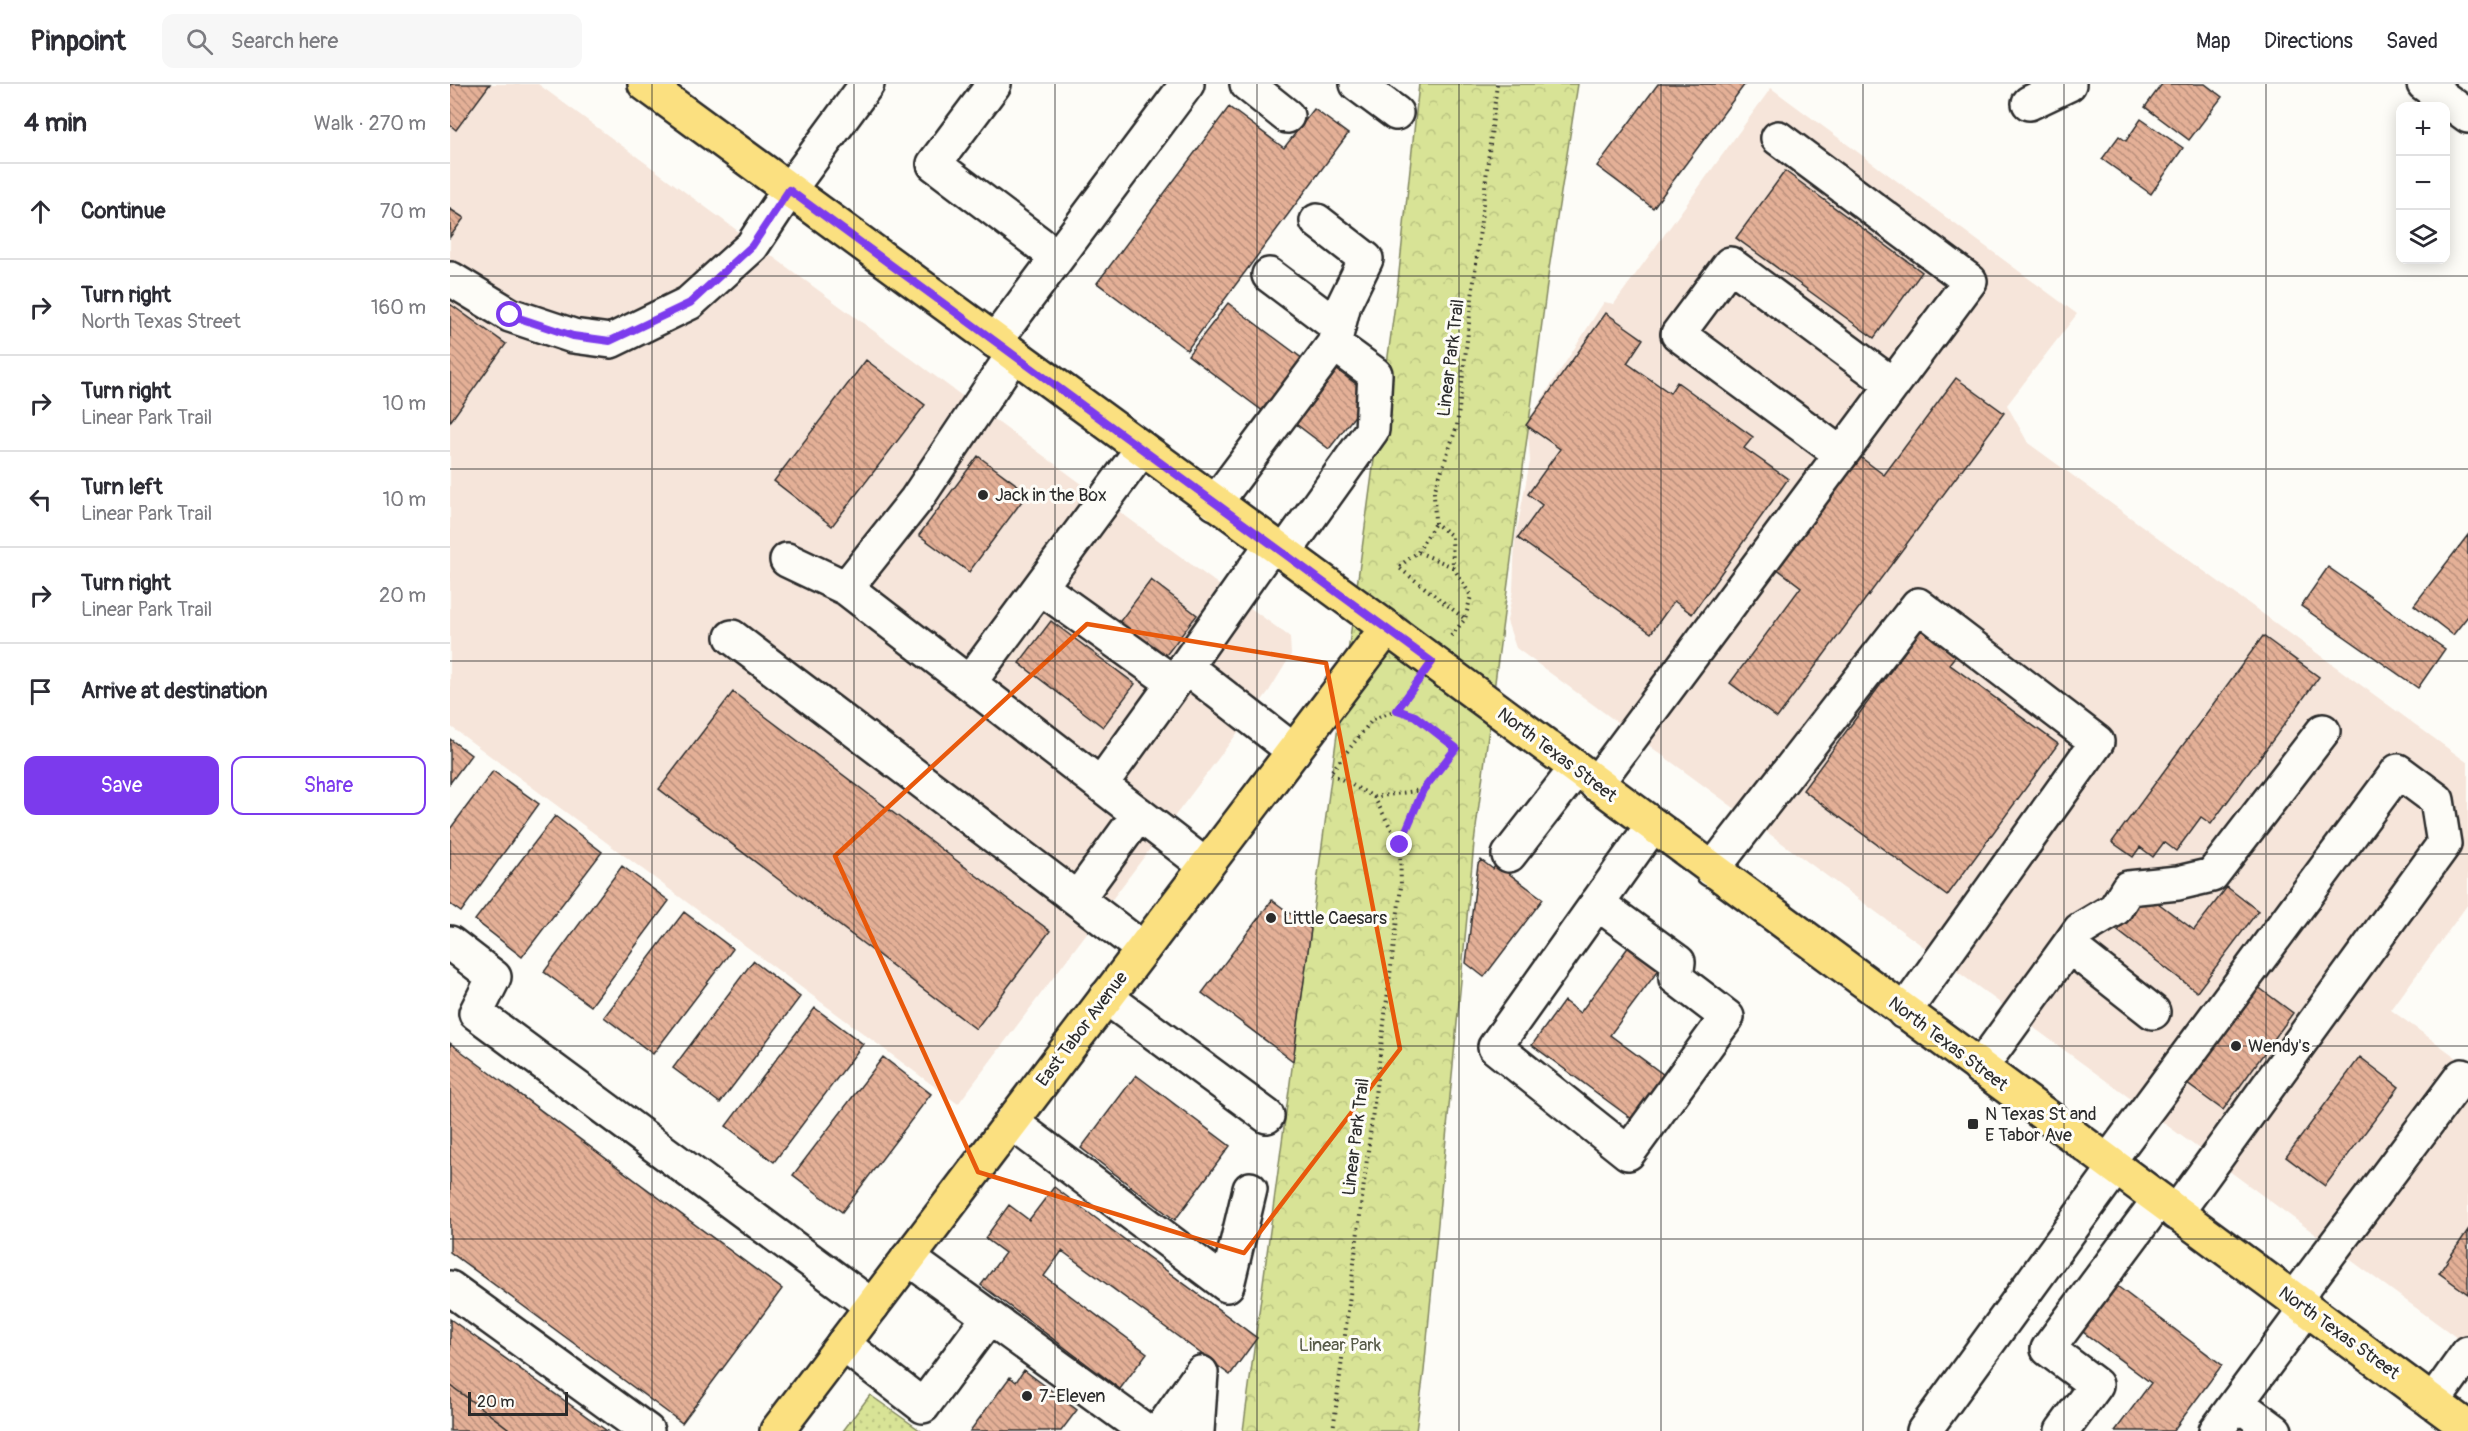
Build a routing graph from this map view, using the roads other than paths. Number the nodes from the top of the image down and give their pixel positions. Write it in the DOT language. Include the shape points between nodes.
graph roads {
  1 [pos="645,84"];
  2 [pos="867,84"];
  3 [pos="994,84"];
  4 [pos="1186,84"];
  5 [pos="1247,84"];
  6 [pos="1357,84"];
  7 [pos="2068,84"];
  8 [pos="2424,84"];
  9 [pos="2030,103"];
  10 [pos="1396,113"];
  11 [pos="1287,116"];
  12 [pos="2468,116"];
  13 [pos="1778,138"];
  14 [pos="789,190"];
  15 [pos="1317,221"];
  16 [pos="1057,257"];
  17 [pos="1269,275"];
  18 [pos="451,279"];
  19 [pos="1336,336"];
  20 [pos="1004,348"];
  21 [pos="1893,385"];
  22 [pos="1142,449"];
  23 [pos="1841,454"];
  24 [pos="1215,503"];
  25 [pos="1278,548"];
  26 [pos="787,560"];
  27 [pos="1040,587"];
  28 [pos="846,588"];
  29 [pos="1387,628"];
  30 [pos="732,637"];
  31 [pos="1180,675"];
  32 [pos="969,683"];
  33 [pos="2323,731"];
  34 [pos="1293,751"];
  35 [pos="1586,776"];
  36 [pos="1101,784"];
  37 [pos="1139,814"];
  38 [pos="1652,826"];
  39 [pos="1509,855"];
  40 [pos="1206,866"];
  41 [pos="1712,870"];
  42 [pos="1077,899"];
  43 [pos="1597,903"];
  44 [pos="450,943"];
  45 [pos="2068,946"];
  46 [pos="1143,949"];
  47 [pos="1106,997"];
  48 [pos="1904,1012"];
  49 [pos="2153,1012"];
  50 [pos="1980,1068"];
  51 [pos="2462,1076"];
  52 [pos="1267,1116"];
  53 [pos="1011,1122"];
  54 [pos="2111,1165"];
  55 [pos="1250,1189"];
  56 [pos="2168,1206"];
  57 [pos="908,1258"];
  58 [pos="450,1288"];
  59 [pos="2300,1304"];
  60 [pos="872,1306"];
  61 [pos="989,1317"];
  62 [pos="843,1344"];
  63 [pos="2468,1353"];
  64 [pos="2433,1402"];
  65 [pos="2237,1403"];
  66 [pos="2468,1428"];
  67 [pos="647,1431"];
  68 [pos="777,1431"];
  69 [pos="1146,1431"];
  70 [pos="1160,1431"];
  71 [pos="1197,1431"];
  72 [pos="1924,1431"];
  73 [pos="2062,1431"];
  74 [pos="2216,1431"];
  75 [pos="2275,1431"];
  1 -- 14 [label="main road, North Texas Street"];
  2 -- 14 [label="street"];
  3 -- 16 [label="street" via="934,164"];
  4 -- 16 [label="street"];
  5 -- 11 [label="street"];
  6 -- 10 [label="street"];
  7 -- 9 [label="street"];
  8 -- 12 [label="street"];
  13 -- 21 [label="street" via="1970,280"];
  14 -- 18 [label="street" via="752,246 690,303 610,341 573,336 510,315"];
  14 -- 20 [label="main road, North Texas Street"];
  15 -- 19 [label="street" via="1366,259 1344,304"];
  16 -- 20 [label="street"];
  17 -- 19 [label="street"];
  19 -- 24 [label="street"];
  19 -- 25 [label="street" via="1375,374 1372,430"];
  20 -- 22 [label="main road, North Texas Street"];
  20 -- 28 [label="street" via="916,500"];
  21 -- 23 [label="street"];
  21 -- 23 [label="street" via="1730,264 1678,334"];
  22 -- 24 [label="main road, North Texas Street"];
  22 -- 27 [label="street"];
  23 -- 35 [label="street"];
  24 -- 25 [label="main road, North Texas Street"];
  25 -- 29 [label="main road, North Texas Street"];
  25 -- 31 [label="street"];
  26 -- 28 [label="street"];
  27 -- 31 [label="street"];
  27 -- 32 [label="street"];
  28 -- 32 [label="street"];
  29 -- 34 [label="main road, East Tabor Avenue"];
  29 -- 35 [label="main road, North Texas Street"];
  30 -- 42 [label="street"];
  31 -- 34 [label="street"];
  31 -- 36 [label="street"];
  32 -- 36 [label="street"];
  33 -- 45 [label="street" via="2212,875 2128,888 2115,909 2080,930"];
  34 -- 40 [label="main road, East Tabor Avenue"];
  35 -- 38 [label="main road, North Texas Street"];
  35 -- 39 [label="street"];
  36 -- 37 [label="street"];
  37 -- 40 [label="street"];
  37 -- 42 [label="street"];
  38 -- 41 [label="main road, North Texas Street"];
  38 -- 43 [label="street"];
  40 -- 46 [label="main road, East Tabor Avenue"];
  41 -- 48 [label="main road, North Texas Street"];
  41 -- 48 [label="street" via="1918,605 2097,742"];
  42 -- 46 [label="street"];
  43 -- 43 [label="street" via="1495,1047 1628,1153 1727,1017 1676,978 1678,962"];
  44 -- 60 [label="street" via="494,977 476,1012"];
  45 -- 49 [label="street"];
  45 -- 50 [label="street"];
  46 -- 47 [label="main road, East Tabor Avenue"];
  47 -- 52 [label="street"];
  47 -- 53 [label="main road, East Tabor Avenue"];
  48 -- 50 [label="main road, North Texas Street"];
  50 -- 54 [label="main road, North Texas Street"];
  51 -- 59 [label="street"];
  53 -- 55 [label="street" via="1227,1286"];
  53 -- 57 [label="main road, East Tabor Avenue"];
  54 -- 56 [label="main road, North Texas Street"];
  54 -- 56 [label="street" via="2398,771 2437,800 2444,844"];
  54 -- 72 [label="street"];
  56 -- 59 [label="main road, North Texas Street"];
  56 -- 73 [label="street" via="2048,1349 2096,1385"];
  57 -- 60 [label="main road, East Tabor Avenue"];
  57 -- 61 [label="street"];
  58 -- 67 [label="street"];
  59 -- 64 [label="main road, North Texas Street"];
  59 -- 65 [label="street"];
  60 -- 62 [label="main road, East Tabor Avenue"];
  61 -- 62 [label="street" via="923,1406"];
  61 -- 69 [label="street"];
  62 -- 68 [label="main road, East Tabor Avenue"];
  63 -- 64 [label="street"];
  64 -- 66 [label="main road, North Texas Street"];
  65 -- 74 [label="street"];
  65 -- 75 [label="street"];
  70 -- 71 [label="street" via="1201,1373"];
}
